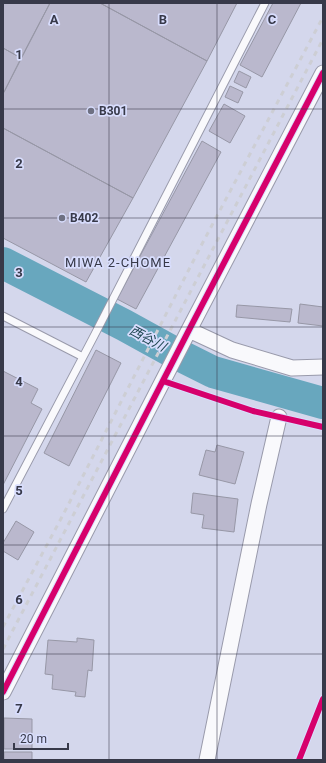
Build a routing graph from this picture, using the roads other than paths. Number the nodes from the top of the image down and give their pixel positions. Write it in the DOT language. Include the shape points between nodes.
graph roads {
  1 [pos="265,3"];
  2 [pos="323,73"];
  3 [pos="3,316"];
  4 [pos="189,330"];
  5 [pos="83,357"];
  6 [pos="323,367"];
  7 [pos="279,417"];
  8 [pos="3,509"];
  9 [pos="3,692"];
  10 [pos="207,760"];
  1 -- 5 [label="lane"];
  2 -- 4 [label="street"];
  3 -- 5 [label="lane"];
  4 -- 6 [label="street" via="232,350 292,368"];
  4 -- 9 [label="street"];
  5 -- 8 [label="lane"];
  7 -- 10 [label="street"];
}
